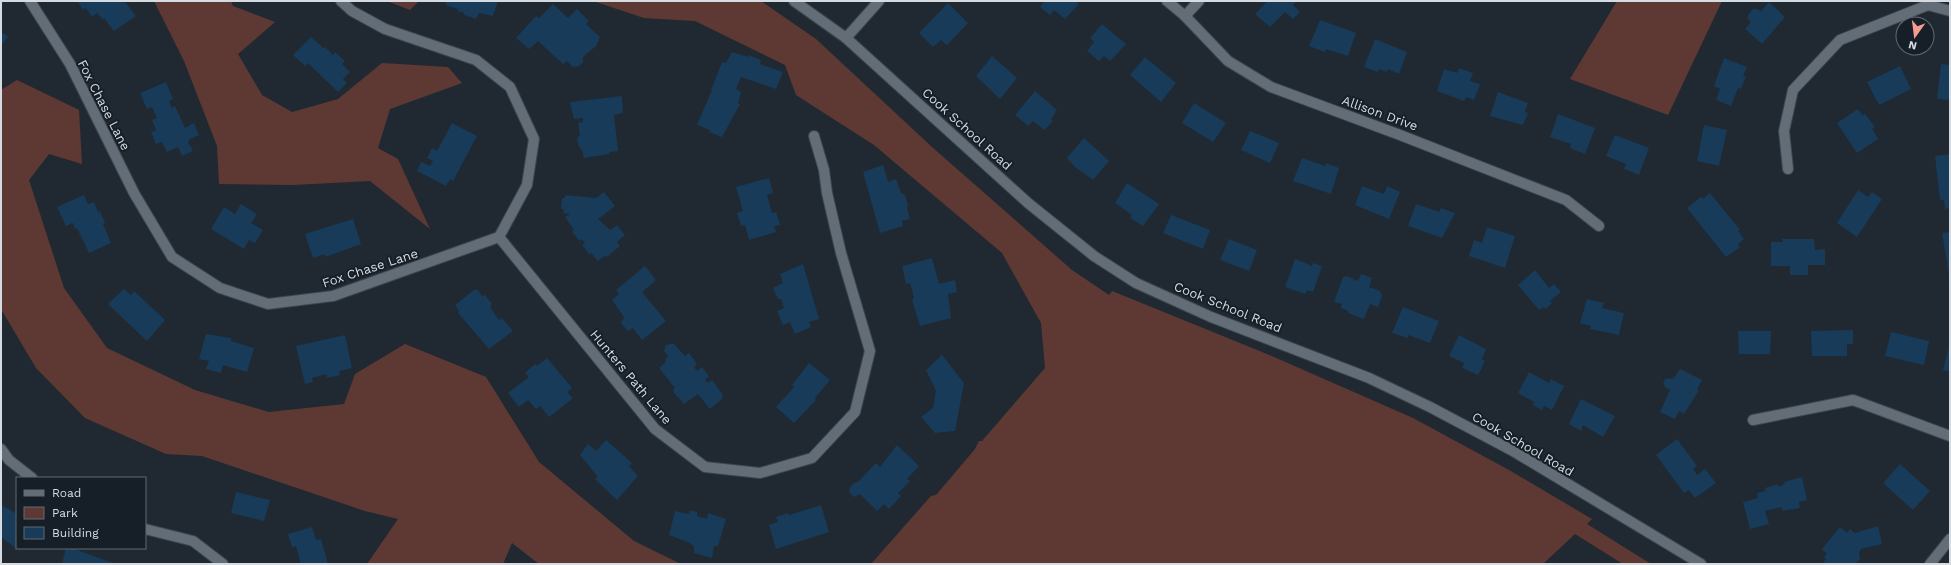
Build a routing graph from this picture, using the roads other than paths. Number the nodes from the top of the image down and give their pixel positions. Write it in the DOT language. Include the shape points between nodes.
graph roads {
  1 [pos="30,1"];
  2 [pos="341,1"];
  3 [pos="794,1"];
  4 [pos="879,1"];
  5 [pos="1167,1"];
  6 [pos="1199,1"];
  7 [pos="1950,11"];
  8 [pos="1185,16"];
  9 [pos="846,38"];
  10 [pos="814,136"];
  11 [pos="1788,169"];
  12 [pos="1600,226"];
  13 [pos="499,237"];
  14 [pos="1753,420"];
  15 [pos="1950,436"];
  16 [pos="1,449"];
  17 [pos="31,477"];
  18 [pos="146,529"];
  19 [pos="1950,539"];
  20 [pos="223,564"];
  21 [pos="1701,564"];
  22 [pos="1930,564"];
  1 -- 13 [label="street, Fox Chase Lane" via="70,64 134,193 172,257 220,288 268,304 333,296"];
  2 -- 13 [label="street" via="352,11 385,29 476,60 510,87 534,139 527,185"];
  3 -- 9 [label="street, Cook School Road"];
  4 -- 9 [label="street"];
  5 -- 8 [label="street, Allison Drive"];
  6 -- 8 [label="street"];
  7 -- 11 [label="street" via="1928,5 1840,40 1793,90 1784,131"];
  8 -- 12 [label="street, Allison Drive" via="1228,61 1271,87 1400,134 1566,200"];
  9 -- 21 [label="street, Cook School Road" via="1028,203 1094,256 1136,283 1211,317 1368,378 1430,407 1513,451"];
  10 -- 13 [label="street, Hunters Path Lane" via="824,170 841,253 870,351 855,412 812,458 760,473 705,467 655,429"];
  14 -- 15 [label="street" via="1853,400"];
  16 -- 17 [label="street" via="9,460"];
  18 -- 20 [label="street" via="193,541"];
  19 -- 22 [label="street"];
}
